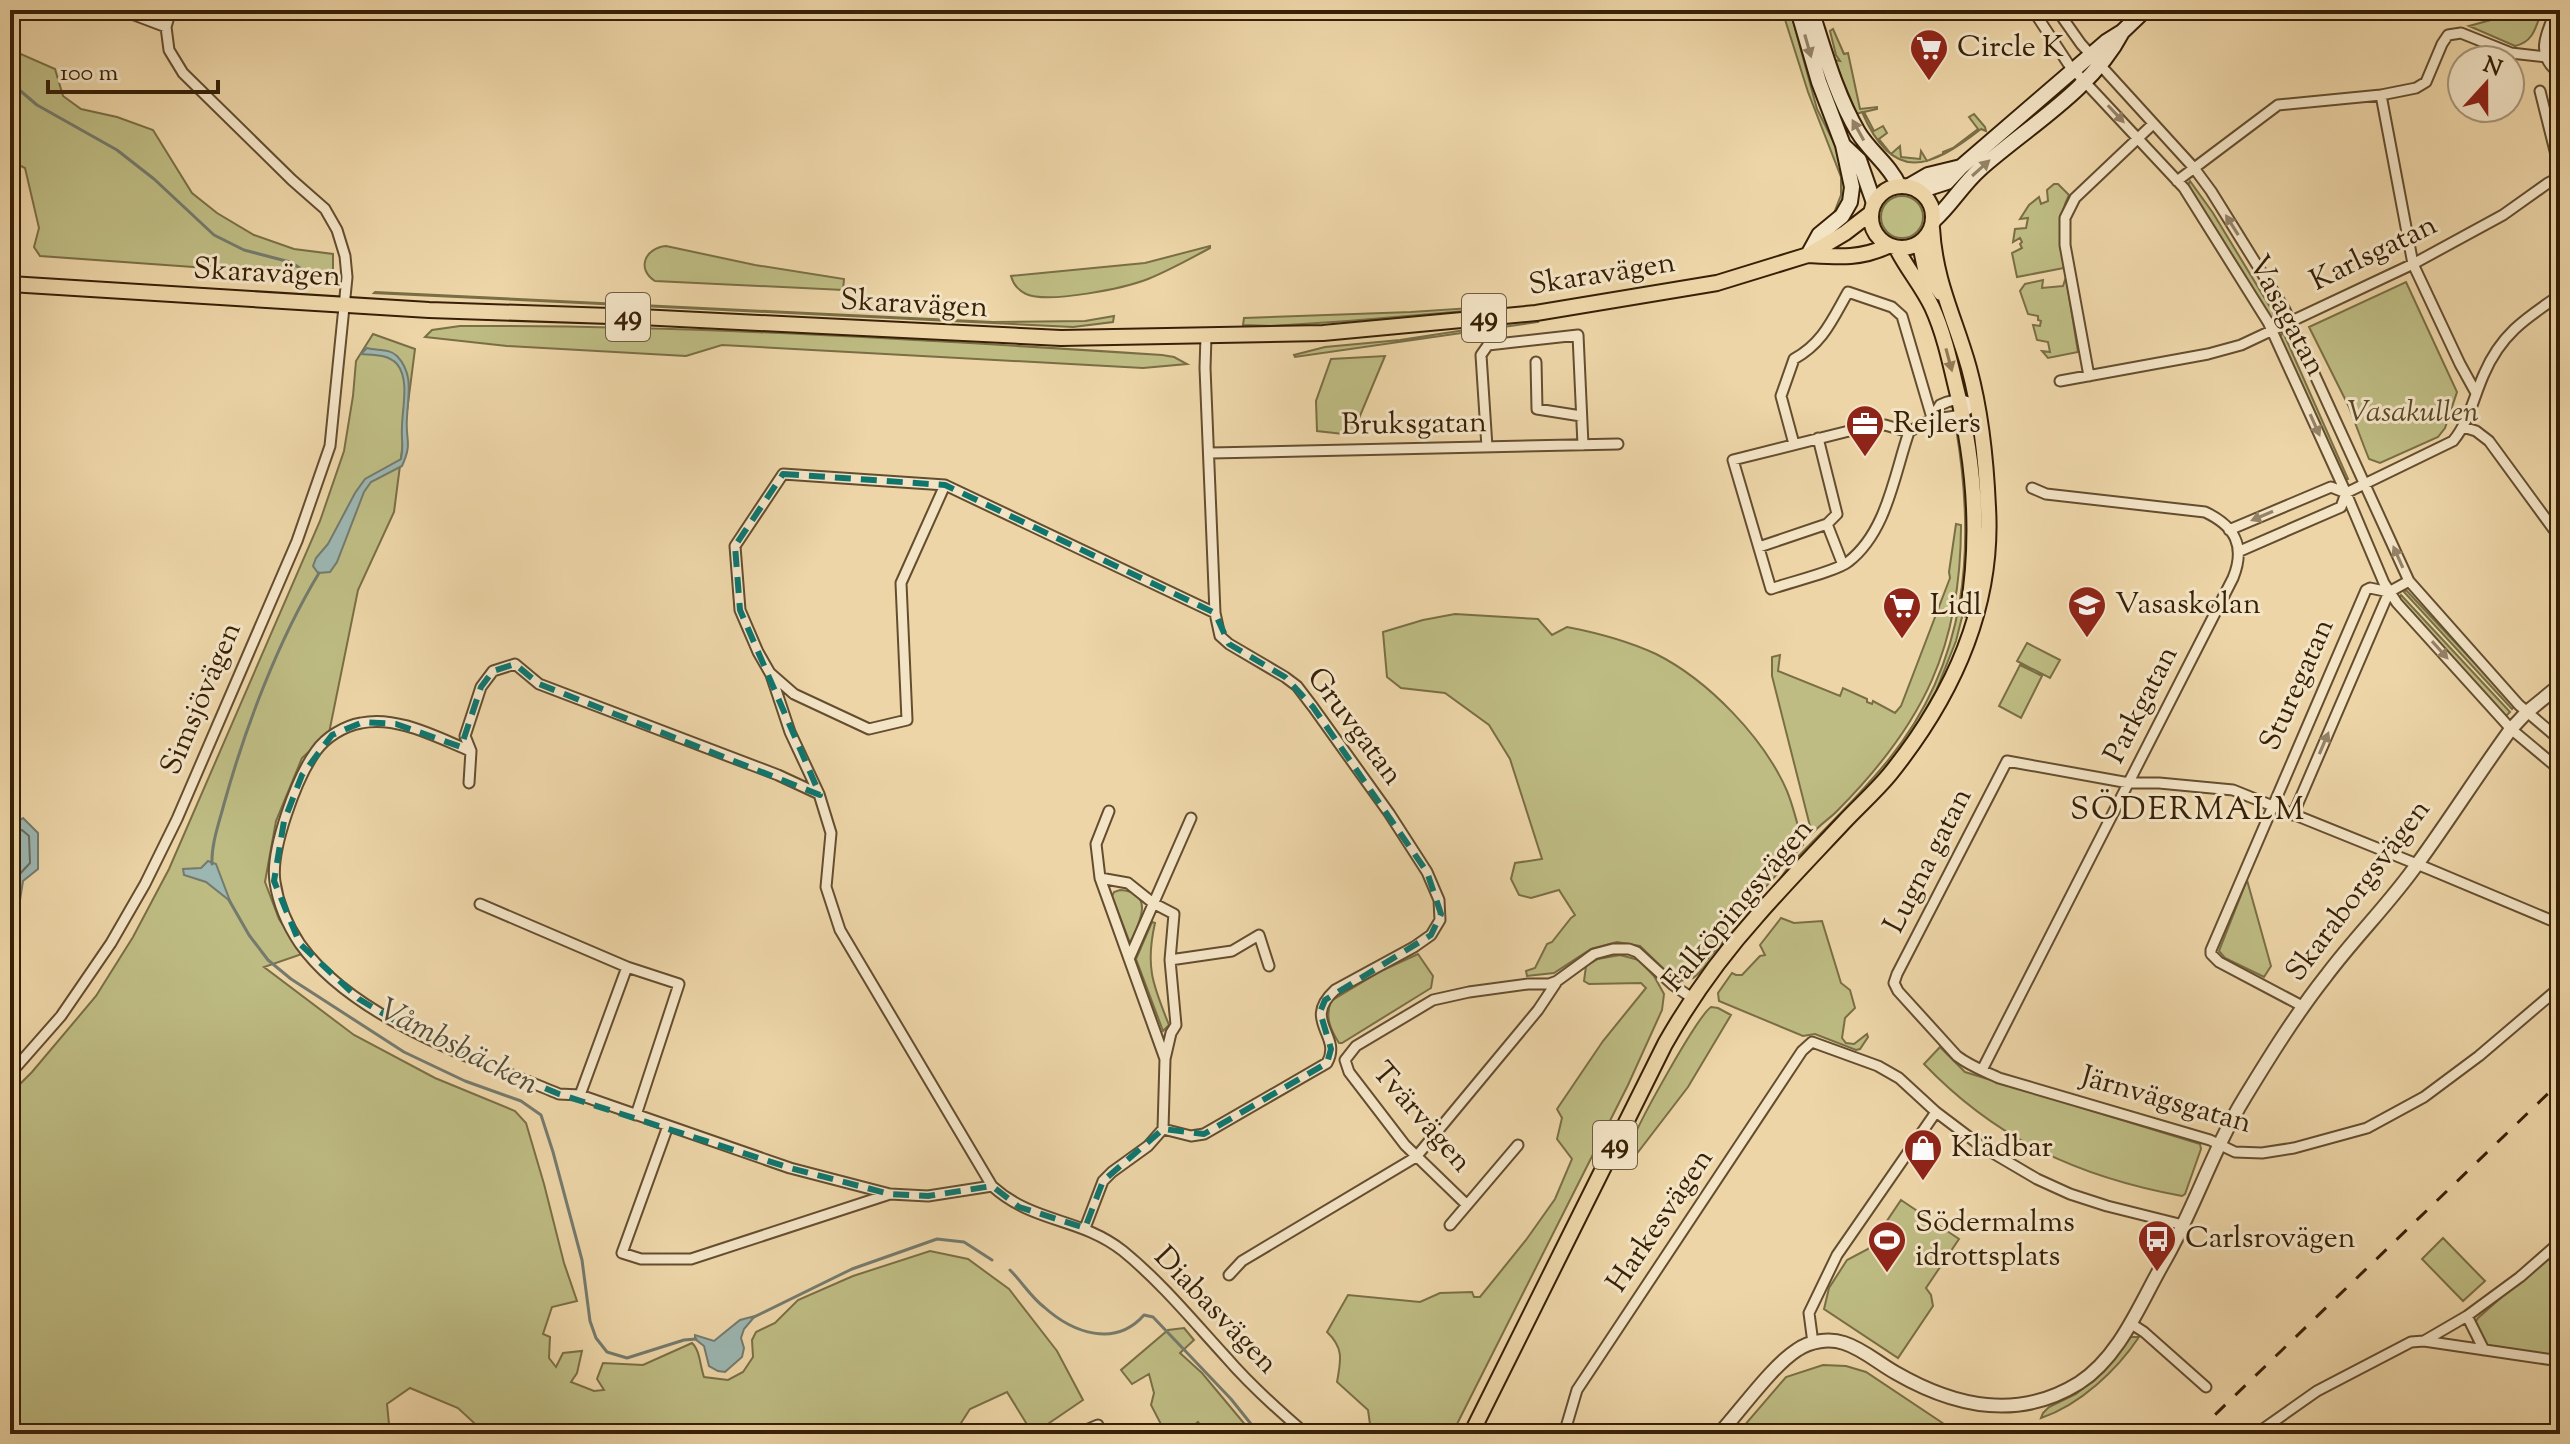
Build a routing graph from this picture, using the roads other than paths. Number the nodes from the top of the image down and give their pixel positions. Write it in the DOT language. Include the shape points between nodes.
graph roads {
  1 [pos="121,10"];
  2 [pos="171,10"];
  3 [pos="1798,10"];
  4 [pos="1811,10"];
  5 [pos="2033,10"];
  6 [pos="2057,10"];
  7 [pos="2145,10"];
  8 [pos="2558,10"];
  9 [pos="166,27"];
  10 [pos="2546,57"];
  11 [pos="2095,60"];
  12 [pos="2560,72"];
  13 [pos="2079,75"];
  14 [pos="2540,91"];
  15 [pos="2381,95"];
  16 [pos="2153,124"];
  17 [pos="2138,138"];
  18 [pos="1843,145"];
  19 [pos="2194,168"];
  20 [pos="2560,171"];
  21 [pos="2560,177"];
  22 [pos="2177,181"];
  23 [pos="1909,188"];
  24 [pos="1872,208"];
  25 [pos="1933,224"];
  26 [pos="1888,244"];
  27 [pos="1920,244"];
  28 [pos="1808,255"];
  29 [pos="2413,264"];
  30 [pos="10,284"];
  31 [pos="2560,295"];
  32 [pos="1943,297"];
  33 [pos="345,304"];
  34 [pos="2291,321"];
  35 [pos="2273,330"];
  36 [pos="1206,336"];
  37 [pos="1536,362"];
  38 [pos="2089,376"];
  39 [pos="2060,381"];
  40 [pos="2476,393"];
  41 [pos="1959,399"];
  42 [pos="1975,404"];
  43 [pos="1963,415"];
  44 [pos="1581,416"];
  45 [pos="1932,418"];
  46 [pos="2463,427"];
  47 [pos="1909,432"];
  48 [pos="1818,438"];
  49 [pos="1618,444"];
  50 [pos="1794,444"];
  51 [pos="1583,445"];
  52 [pos="1487,447"];
  53 [pos="1210,453"];
  54 [pos="2366,484"];
  55 [pos="945,485"];
  56 [pos="2032,488"];
  57 [pos="2346,493"];
  58 [pos="1827,524"];
  59 [pos="2229,530"];
  60 [pos="2560,538"];
  61 [pos="1759,547"];
  62 [pos="2240,551"];
  63 [pos="1843,565"];
  64 [pos="2409,581"];
  65 [pos="2389,592"];
  66 [pos="1215,613"];
  67 [pos="770,673"];
  68 [pos="2560,685"];
  69 [pos="1945,688"];
  70 [pos="2527,712"];
  71 [pos="2511,729"];
  72 [pos="2560,740"];
  73 [pos="471,751"];
  74 [pos="2560,770"];
  75 [pos="469,783"];
  76 [pos="2129,783"];
  77 [pos="819,794"];
  78 [pos="2271,806"];
  79 [pos="1109,811"];
  80 [pos="2293,815"];
  81 [pos="1191,818"];
  82 [pos="2417,864"];
  83 [pos="1100,878"];
  84 [pos="1153,903"];
  85 [pos="480,904"];
  86 [pos="2560,924"];
  87 [pos="1129,959"];
  88 [pos="1170,960"];
  89 [pos="1269,966"];
  90 [pos="627,967"];
  91 [pos="1557,981"];
  92 [pos="1894,983"];
  93 [pos="2560,987"];
  94 [pos="1692,998"];
  95 [pos="2304,1007"];
  96 [pos="1165,1059"];
  97 [pos="1982,1070"];
  98 [pos="10,1074"];
  99 [pos="580,1095"];
  100 [pos="1936,1112"];
  101 [pos="636,1115"];
  102 [pos="668,1126"];
  103 [pos="1163,1129"];
  104 [pos="2219,1144"];
  105 [pos="1518,1145"];
  106 [pos="1416,1157"];
  107 [pos="992,1186"];
  108 [pos="890,1194"];
  109 [pos="1467,1205"];
  110 [pos="1450,1225"];
  111 [pos="2183,1225"];
  112 [pos="1085,1228"];
  113 [pos="2560,1242"];
  114 [pos="1229,1275"];
  115 [pos="2467,1316"];
  116 [pos="2130,1323"];
  117 [pos="2424,1341"];
  118 [pos="1813,1343"];
  119 [pos="2484,1350"];
  120 [pos="2560,1361"];
  121 [pos="2206,1387"];
  122 [pos="1098,1425"];
  123 [pos="1077,1434"];
  124 [pos="1306,1434"];
  125 [pos="1471,1434"];
  126 [pos="1564,1434"];
  127 [pos="1719,1434"];
  128 [pos="2256,1434"];
  1 -- 9 [label="street"];
  2 -- 9 [label="street"];
  3 -- 18 [label="main road, one-way"];
  23 -- 4 [label="main road, one-way" via="1856,128"];
  5 -- 13 [label="street, Vasagatan"];
  6 -- 11 [label="street, Vasagatan"];
  7 -- 11 [label="main road" via="2106,42"];
  8 -- 10 [label="street" via="2544,47"];
  9 -- 33 [label="street, Simsjövägen" via="169,50 183,73 325,209 345,256"];
  10 -- 12 [label="street"];
  10 -- 15 [label="street" via="2511,53 2454,33 2442,44 2426,82"];
  11 -- 13 [label="main road"];
  11 -- 16 [label="street, Vasagatan"];
  13 -- 17 [label="street, Vasagatan, one-way"];
  13 -- 23 [label="main road" via="1961,167 1928,175"];
  25 -- 13 [label="main road, one-way" via="1976,172 2064,100"];
  14 -- 20 [label="street"];
  15 -- 19 [label="street" via="2278,105"];
  15 -- 29 [label="street"];
  16 -- 17 [label="street"];
  16 -- 19 [label="street, Vasagatan"];
  17 -- 22 [label="street, Vasagatan"];
  17 -- 38 [label="street" via="2075,198 2065,218 2065,245"];
  18 -- 24 [label="main road" via="1859,160 1870,185"];
  18 -- 28 [label="main road" via="1850,202"];
  19 -- 22 [label="street"];
  34 -- 19 [label="street, Vasagatan, one-way"];
  21 -- 29 [label="street, Karlsgatan"];
  22 -- 35 [label="street, Vasagatan"];
  23 -- 24 [label="main road, 49" via="1885,191"];
  23 -- 25 [label="main road, 49" via="1930,203"];
  24 -- 26 [label="main road, 49" via="1871,222"];
  24 -- 28 [label="main road, Skaravägen / 49" via="1845,233"];
  25 -- 27 [label="main road"];
  25 -- 32 [label="main road, Falköpingsvägen / 49"];
  26 -- 27 [label="main road, 49"];
  26 -- 28 [label="main road, Skaravägen / 49" via="1839,249 1829,257"];
  26 -- 41 [label="main road, Falköpingsvägen / 49, one-way" via="1932,307"];
  27 -- 32 [label="main road, Falköpingsvägen / 49" via="1925,269"];
  28 -- 36 [label="main road, Skaravägen / 49" via="1717,283 1536,313 1323,333"];
  29 -- 34 [label="street, Karlsgatan"];
  29 -- 40 [label="street"];
  30 -- 33 [label="main road, Skaravägen / 49"];
  31 -- 40 [label="street" via="2505,336"];
  32 -- 42 [label="main road, Falköpingsvägen / 49" via="1961,341"];
  33 -- 36 [label="main road, Skaravägen / 49" via="1061,338"];
  33 -- 98 [label="street, Simsjövägen" via="330,446 322,472 183,804 111,943 61,1016"];
  34 -- 35 [label="street, Karlsgatan"];
  34 -- 54 [label="street, Vasagatan"];
  35 -- 38 [label="street, Karlsgatan" via="2219,351"];
  35 -- 57 [label="street, Vasagatan, one-way"];
  36 -- 53 [label="street, Gruvgatan"];
  37 -- 44 [label="street" via="1537,409"];
  38 -- 39 [label="street, Karlsgatan"];
  40 -- 46 [label="street"];
  41 -- 42 [label="street"];
  41 -- 43 [label="main road, Falköpingsvägen / 49"];
  41 -- 45 [label="street" via="1940,405"];
  42 -- 43 [label="street"];
  42 -- 69 [label="main road, Falköpingsvägen / 49" via="1983,447 1988,549 1967,645"];
  43 -- 45 [label="street"];
  43 -- 69 [label="main road, Falköpingsvägen / 49" via="1976,523 1974,577"];
  44 -- 51 [label="street"];
  44 -- 52 [label="street" via="1578,335 1488,345 1481,355"];
  45 -- 47 [label="street"];
  45 -- 50 [label="street" via="1902,316 1892,307 1848,292 1811,350 1794,359 1785,384 1781,396"];
  46 -- 54 [label="street" via="2453,441"];
  46 -- 60 [label="street" via="2489,441"];
  47 -- 48 [label="street" via="1885,425"];
  47 -- 63 [label="street" via="1878,522"];
  48 -- 50 [label="street"];
  48 -- 58 [label="street" via="1837,514"];
  49 -- 51 [label="street, Bruksgatan"];
  50 -- 61 [label="street" via="1733,460"];
  51 -- 52 [label="street, Bruksgatan"];
  52 -- 53 [label="street, Bruksgatan"];
  53 -- 66 [label="street, Gruvgatan"];
  54 -- 57 [label="street"];
  64 -- 54 [label="street, Vasagatan, one-way"];
  55 -- 66 [label="street"];
  55 -- 67 [label="street" via="783,474 735,546 740,610"];
  55 -- 67 [label="street" via="901,583 907,720 869,729 794,694"];
  56 -- 59 [label="street" via="2046,494 2205,512"];
  57 -- 59 [label="street, one-way" via="2331,487"];
  57 -- 62 [label="street" via="2341,507"];
  57 -- 65 [label="street, Vasagatan"];
  58 -- 61 [label="street"];
  58 -- 63 [label="street"];
  59 -- 62 [label="street"];
  61 -- 63 [label="street" via="1771,589"];
  62 -- 76 [label="street, Parkgatan" via="2233,578"];
  64 -- 65 [label="street, Sturegatan"];
  64 -- 70 [label="street, Vasagatan"];
  65 -- 71 [label="street, Vasagatan, one-way"];
  65 -- 78 [label="street, Sturegatan" via="2366,590"];
  80 -- 65 [label="street, Sturegatan, one-way"];
  66 -- 103 [label="street, Gruvgatan" via="1220,636 1297,686 1313,707 1427,872 1439,900 1440,920 1414,947 1325,1000 1320,1012 1331,1057 1317,1071 1204,1134"];
  67 -- 77 [label="street"];
  68 -- 70 [label="street, Skaraborgsvägen"];
  69 -- 94 [label="main road, Falköpingsvägen / 49" via="1888,775 1755,918"];
  70 -- 71 [label="street, Skaraborgsvägen"];
  70 -- 72 [label="street, Vasagatan"];
  71 -- 74 [label="street, Vasagatan"];
  71 -- 82 [label="street, Skaraborgsvägen"];
  73 -- 75 [label="street"];
  73 -- 77 [label="street" via="465,736 481,687 493,671 515,664 539,684"];
  73 -- 99 [label="street" via="421,731 379,722 363,722 332,735 302,775 284,821 274,881 283,913 300,944 359,999 422,1037 559,1094"];
  76 -- 78 [label="street" via="2222,788"];
  76 -- 92 [label="street, Lugna gatan" via="2007,761"];
  76 -- 97 [label="street, Parkgatan"];
  77 -- 107 [label="street" via="831,833 826,887 840,930"];
  78 -- 80 [label="street"];
  78 -- 95 [label="street, Sturegatan" via="2211,954"];
  79 -- 83 [label="street" via="1096,844"];
  80 -- 82 [label="street"];
  81 -- 84 [label="street"];
  82 -- 86 [label="street"];
  82 -- 95 [label="street, Skaraborgsvägen"];
  83 -- 84 [label="street" via="1128,883"];
  83 -- 87 [label="street"];
  84 -- 87 [label="street"];
  84 -- 88 [label="street" via="1174,914"];
  85 -- 90 [label="street"];
  87 -- 96 [label="street"];
  88 -- 89 [label="street" via="1232,951 1259,935"];
  88 -- 96 [label="street" via="1176,1025"];
  90 -- 99 [label="street"];
  90 -- 101 [label="street" via="679,984"];
  91 -- 94 [label="street" via="1594,954 1629,949"];
  91 -- 106 [label="street"];
  91 -- 106 [label="street, Tvärvägen" via="1433,1000 1356,1046 1345,1060 1349,1072"];
  92 -- 97 [label="street, Järnvägsgatan" via="1957,1056"];
  93 -- 104 [label="street, Järnvägsgatan" via="2435,1089 2367,1128 2262,1153 2235,1152"];
  94 -- 125 [label="main road, Falköpingsvägen / 49"];
  95 -- 104 [label="street, Skaraborgsvägen"];
  96 -- 103 [label="street"];
  97 -- 104 [label="street, Järnvägsgatan"];
  99 -- 101 [label="street"];
  100 -- 111 [label="street" via="2037,1179 2095,1202"];
  100 -- 118 [label="street" via="1837,1255 1809,1313"];
  100 -- 126 [label="street, Harkesvägen" via="1878,1066 1812,1042 1577,1390"];
  101 -- 102 [label="street"];
  102 -- 108 [label="street" via="790,1168"];
  102 -- 108 [label="street" via="622,1253 641,1259 691,1259"];
  103 -- 112 [label="street" via="1103,1181"];
  104 -- 111 [label="street, Skaraborgsvägen"];
  105 -- 109 [label="street, Tvärvägen"];
  106 -- 109 [label="street, Tvärvägen"];
  106 -- 114 [label="street" via="1242,1261"];
  107 -- 108 [label="street" via="928,1196"];
  107 -- 112 [label="street, Diabasvägen" via="1019,1207"];
  109 -- 110 [label="street, Tvärvägen"];
  111 -- 116 [label="street, Skaraborgsvägen"];
  112 -- 124 [label="street, Diabasvägen" via="1138,1264"];
  113 -- 115 [label="street"];
  115 -- 117 [label="street"];
  115 -- 119 [label="street"];
  116 -- 118 [label="street, Skaraborgsvägen" via="2112,1351 2081,1381 2050,1398 2014,1406 1950,1398 1844,1343"];
  116 -- 121 [label="street"];
  117 -- 119 [label="street"];
  117 -- 128 [label="street" via="2411,1342 2317,1391"];
  118 -- 127 [label="street" via="1782,1363"];
  119 -- 120 [label="street"];
  122 -- 123 [label="street"];
}
